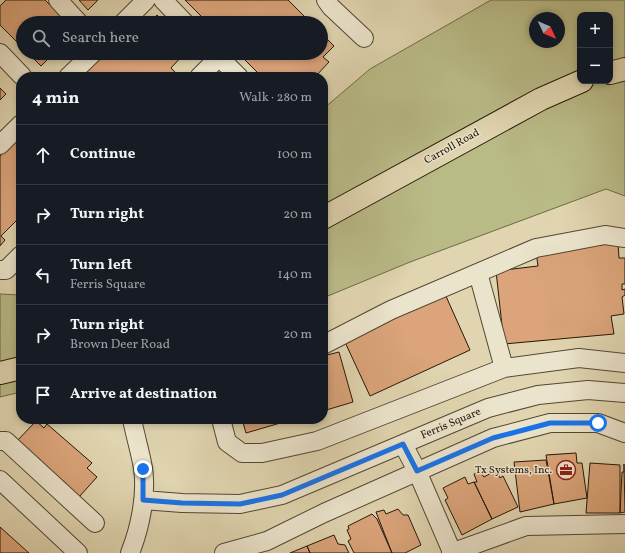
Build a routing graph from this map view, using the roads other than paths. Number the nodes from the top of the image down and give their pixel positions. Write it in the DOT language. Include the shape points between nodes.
graph roads {
  1 [pos="58,0"];
  2 [pos="146,0"];
  3 [pos="163,0"];
  4 [pos="326,0"];
  5 [pos="73,16"];
  6 [pos="130,16"];
  7 [pos="179,16"];
  8 [pos="364,38"];
  9 [pos="0,54"];
  10 [pos="85,60"];
  11 [pos="213,60"];
  12 [pos="222,60"];
  13 [pos="625,69"];
  14 [pos="18,72"];
  15 [pos="73,72"];
  16 [pos="203,72"];
  17 [pos="233,72"];
  18 [pos="613,72"];
  19 [pos="577,83"];
  20 [pos="16,129"];
  21 [pos="0,145"];
  22 [pos="328,215"];
  23 [pos="625,238"];
  24 [pos="16,260"];
  25 [pos="0,270"];
  26 [pos="478,273"];
  27 [pos="328,342"];
  28 [pos="625,363"];
  29 [pos="504,368"];
  30 [pos="16,369"];
  31 [pos="0,373"];
  32 [pos="625,393"];
  33 [pos="133,424"];
  34 [pos="222,424"];
  35 [pos="625,433"];
  36 [pos="0,441"];
  37 [pos="403,444"];
  38 [pos="417,471"];
  39 [pos="0,480"];
  40 [pos="143,500"];
  41 [pos="95,523"];
  42 [pos="625,524"];
  43 [pos="78,553"];
  44 [pos="130,553"];
  45 [pos="224,553"];
  46 [pos="452,553"];
  1 -- 5 [label="street"];
  2 -- 6 [label="street"];
  3 -- 7 [label="street"];
  4 -- 8 [label="street"];
  9 -- 14 [label="street"];
  10 -- 15 [label="street"];
  11 -- 16 [label="street"];
  12 -- 17 [label="street"];
  13 -- 18 [label="main road"];
  19 -- 22 [label="main road, Carroll Road" via="541,99"];
  20 -- 21 [label="street"];
  23 -- 26 [label="street" via="605,235 536,248"];
  24 -- 25 [label="street" via="6,270"];
  26 -- 27 [label="street" via="391,310"];
  26 -- 29 [label="street"];
  28 -- 29 [label="street" via="579,358"];
  29 -- 34 [label="street" via="316,442 262,453 242,453 227,442"];
  30 -- 31 [label="main road"];
  32 -- 37 [label="street, Ferris Square" via="588,390 538,395 488,408"];
  33 -- 40 [label="street" via="143,469"];
  35 -- 38 [label="street" via="598,423 550,423 493,438"];
  36 -- 41 [label="street" via="6,441"];
  37 -- 38 [label="street"];
  37 -- 40 [label="street, Ferris Square" via="282,495 240,504"];
  38 -- 45 [label="street" via="267,541"];
  38 -- 46 [label="street"];
  39 -- 43 [label="street"];
  40 -- 44 [label="street" via="137,536"];
  42 -- 46 [label="street" via="526,526"];
}
